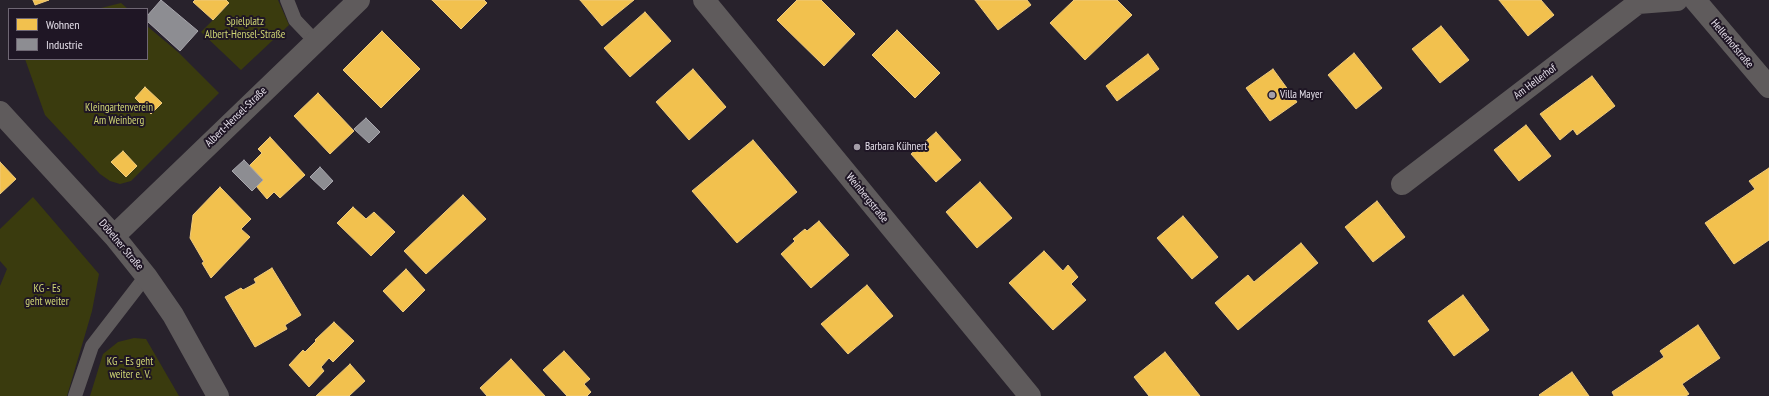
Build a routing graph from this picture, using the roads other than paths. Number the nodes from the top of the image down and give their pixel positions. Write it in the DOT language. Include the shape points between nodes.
graph roads {
  1 [pos="287,0"];
  2 [pos="359,0"];
  3 [pos="704,0"];
  4 [pos="1677,0"];
  5 [pos="1695,0"];
  6 [pos="315,41"];
  7 [pos="1769,87"];
  8 [pos="0,112"];
  9 [pos="1402,184"];
  10 [pos="114,236"];
  11 [pos="146,276"];
  12 [pos="75,396"];
  13 [pos="218,396"];
  14 [pos="1030,396"];
  1 -- 6 [label="lane" via="295,20"];
  2 -- 6 [label="street, Albert-Hensel-Straße"];
  3 -- 14 [label="street, Weinbergstraße"];
  4 -- 9 [label="street, Am Hellerhof" via="1638,3"];
  5 -- 7 [label="street, Hellerhofstraße"];
  6 -- 10 [label="street, Albert-Hensel-Straße"];
  8 -- 10 [label="street, Döbelner Straße"];
  10 -- 11 [label="street, Döbelner Straße"];
  11 -- 12 [label="lane" via="92,346"];
  11 -- 13 [label="street, Döbelner Straße" via="173,315"];
}
